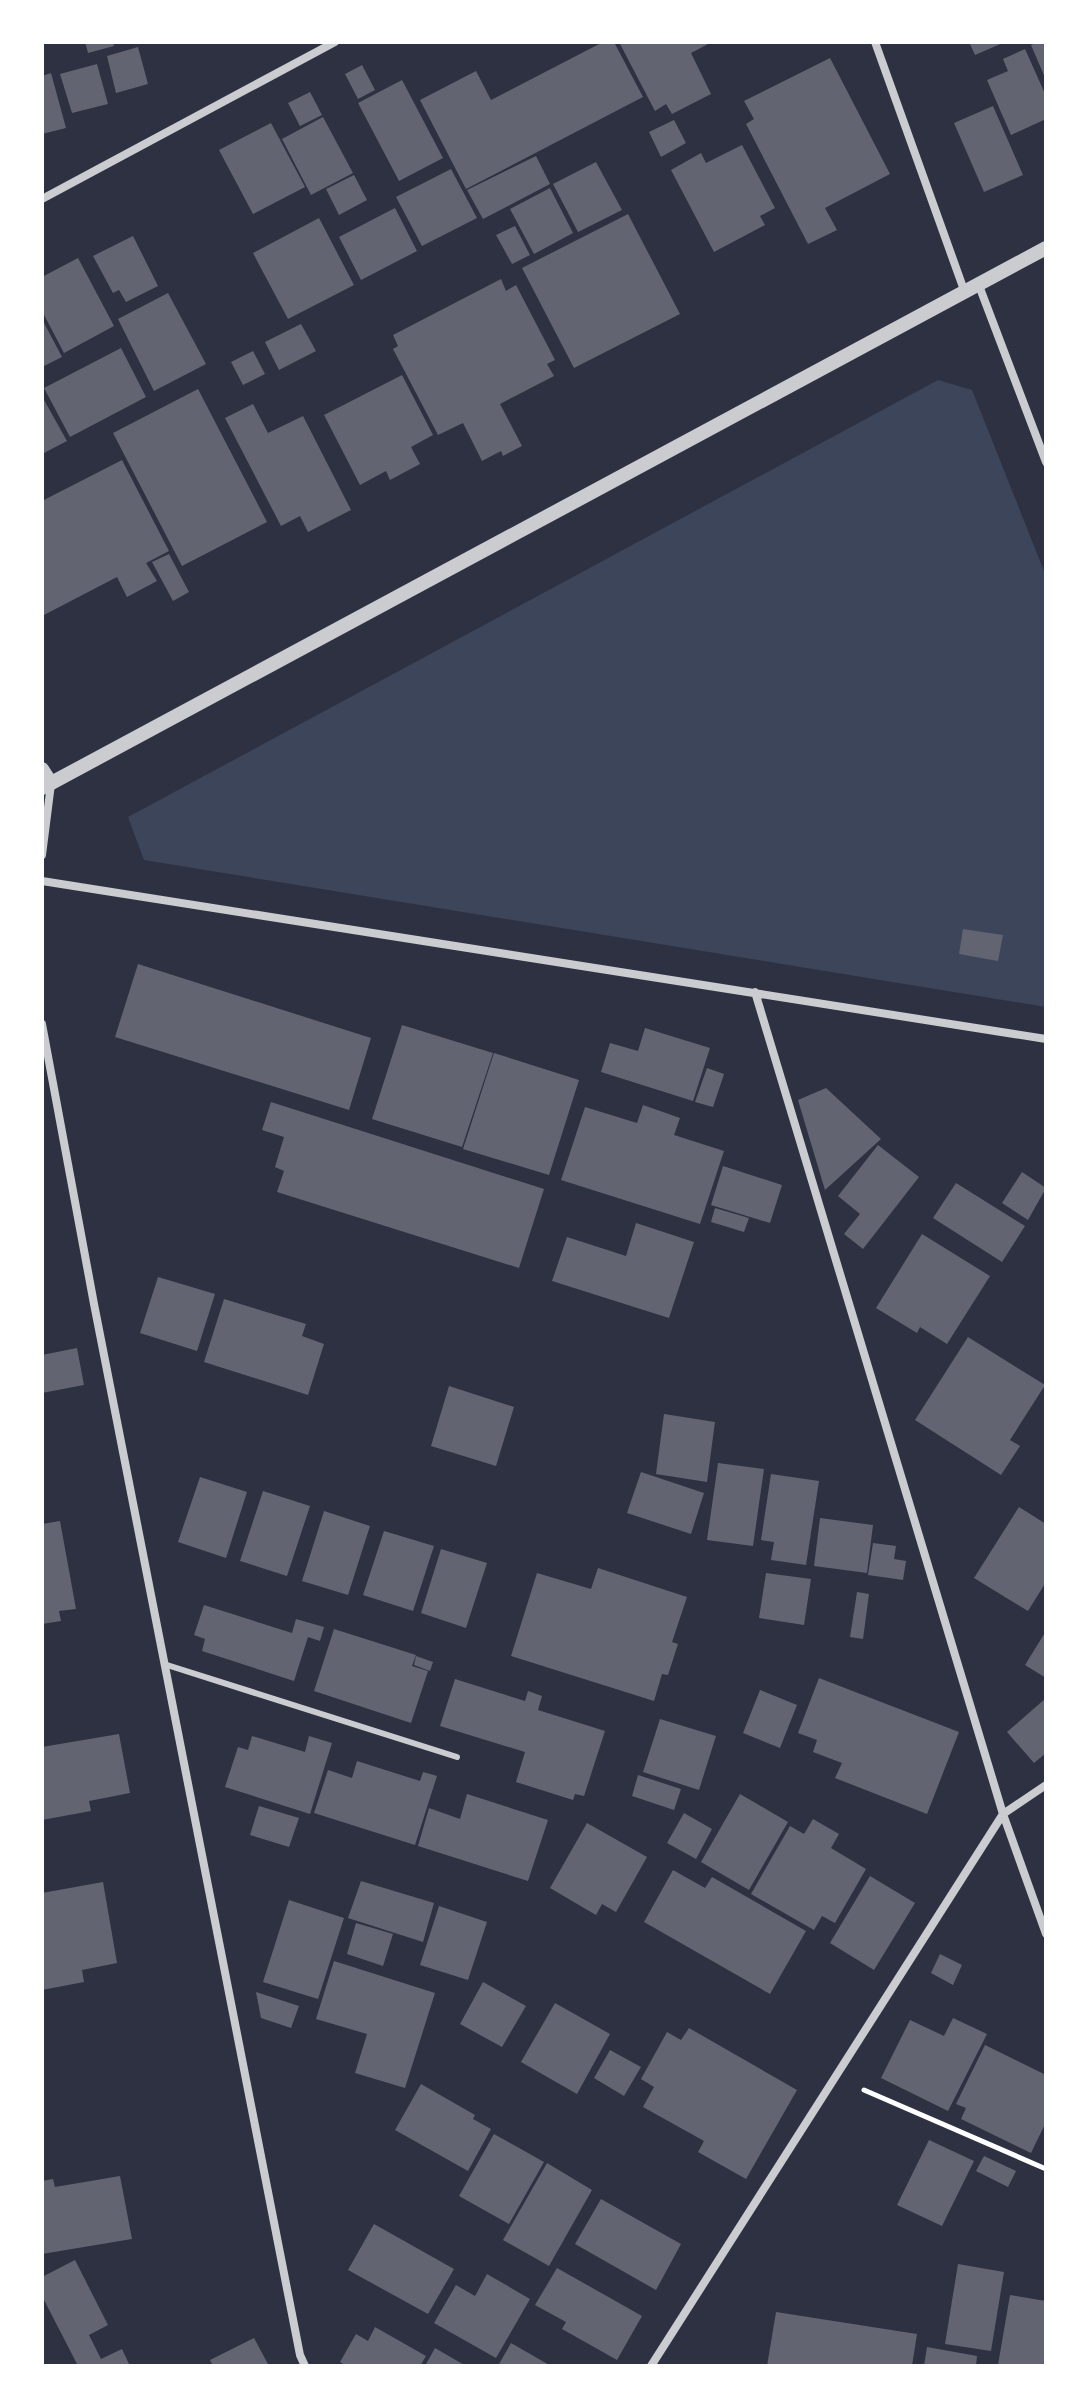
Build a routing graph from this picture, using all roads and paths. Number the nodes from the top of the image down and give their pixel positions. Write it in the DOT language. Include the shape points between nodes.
graph roads {
  1 [pos="335,42"];
  2 [pos="875,42"];
  3 [pos="42,199"];
  4 [pos="1046,248"];
  5 [pos="977,283"];
  6 [pos="964,290"];
  7 [pos="1046,462"];
  8 [pos="42,769"];
  9 [pos="46,786"];
  10 [pos="42,855"];
  11 [pos="42,881"];
  12 [pos="755,992"];
  13 [pos="42,1024"];
  14 [pos="1046,1039"];
  15 [pos="167,1665"];
  16 [pos="457,1757"];
  17 [pos="1046,1785"];
  18 [pos="1003,1814"];
  19 [pos="1046,1934"];
  20 [pos="836,2078"];
  21 [pos="1046,2169"];
  22 [pos="305,2366"];
  23 [pos="651,2366"];
  1 -- 3 [label="street"];
  2 -- 6 [label="street"];
  4 -- 5 [label="street"];
  5 -- 6 [label="street"];
  5 -- 7 [label="street"];
  6 -- 9 [label="street"];
  8 -- 9 [label="street"];
  9 -- 10 [label="street"];
  11 -- 12 [label="street"];
  12 -- 14 [label="street"];
  12 -- 18 [label="street"];
  13 -- 15 [label="street"];
  15 -- 16 [label="lane"];
  15 -- 22 [label="street"];
  17 -- 18 [label="street"];
  18 -- 19 [label="street"];
  18 -- 20 [label="street"];
  20 -- 21 [label="path"];
  20 -- 23 [label="street"];
}
